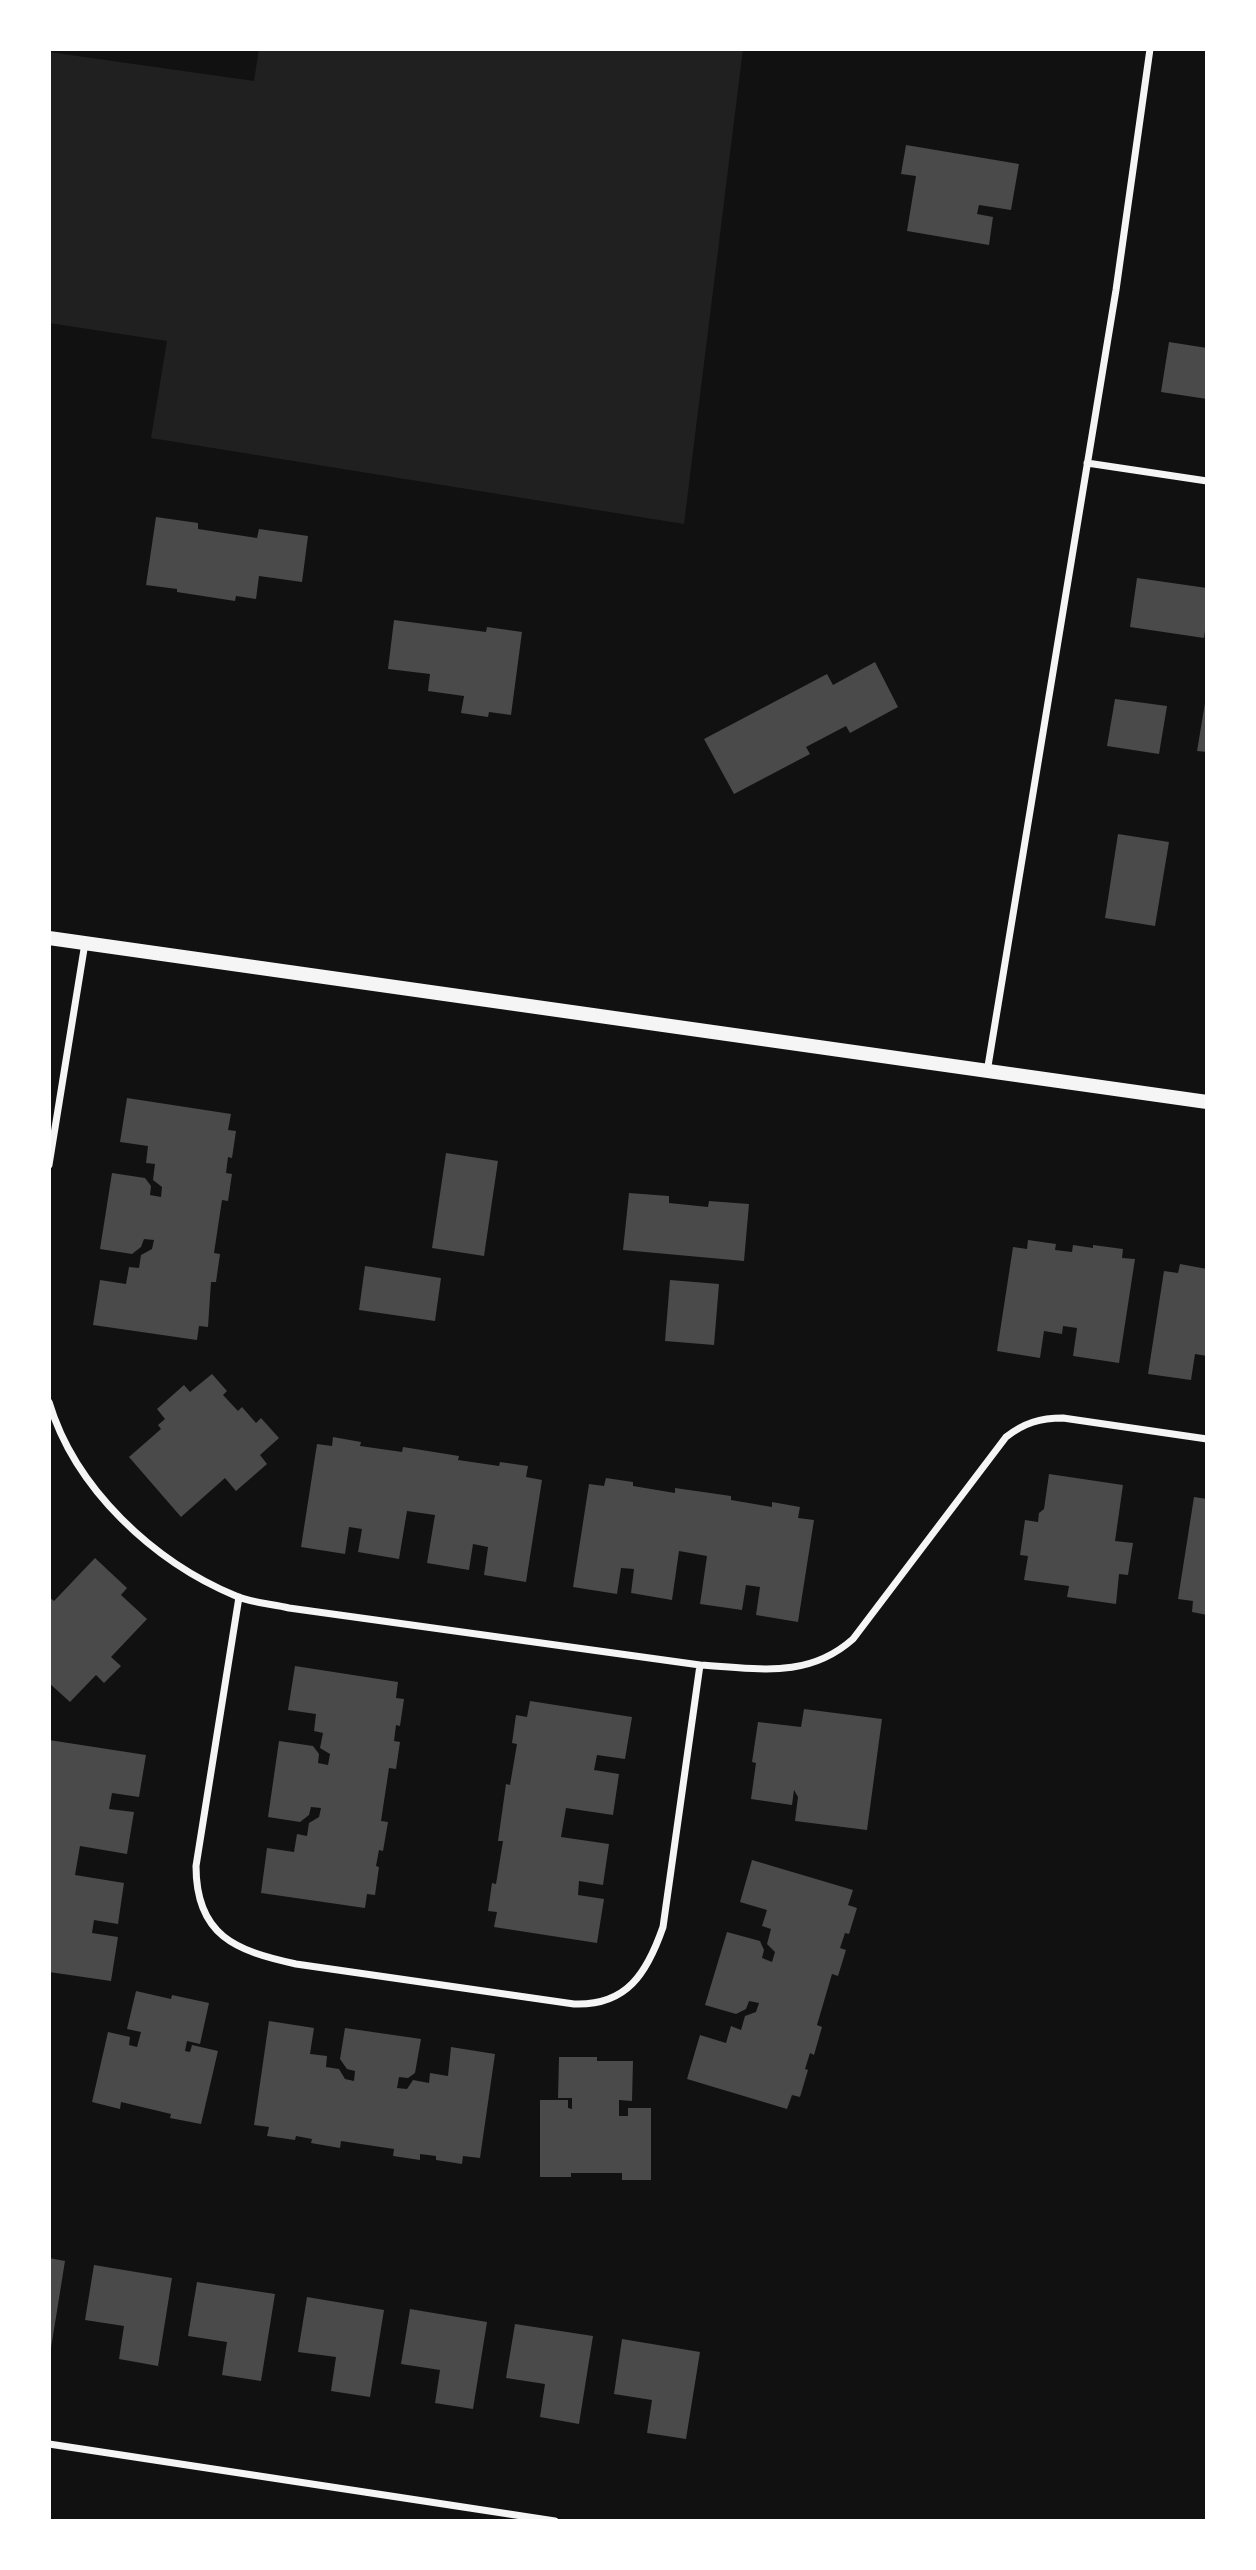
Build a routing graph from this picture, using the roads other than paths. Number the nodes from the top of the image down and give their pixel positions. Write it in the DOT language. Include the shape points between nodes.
graph roads {
  1 [pos="1150,49"];
  2 [pos="1087,463"];
  3 [pos="1207,481"];
  4 [pos="49,938"];
  5 [pos="85,943"];
  6 [pos="987,1072"];
  7 [pos="1207,1102"];
  8 [pos="49,1165"];
  9 [pos="49,1402"];
  10 [pos="1207,1439"];
  11 [pos="239,1597"];
  12 [pos="700,1665"];
  13 [pos="49,2444"];
  14 [pos="555,2521"];
  1 -- 2 [label="street"];
  2 -- 3 [label="street"];
  2 -- 6 [label="street"];
  4 -- 5 [label="main road"];
  5 -- 6 [label="main road"];
  5 -- 8 [label="street"];
  6 -- 7 [label="main road"];
  9 -- 11 [label="street" via="65,1443 93,1487 130,1527 202,1580"];
  10 -- 12 [label="street" via="1063,1418 1021,1425 1006,1437 842,1648 813,1664 790,1669"];
  11 -- 12 [label="street" via="289,1608"];
  11 -- 12 [label="street" via="196,1889 206,1915 228,1941 267,1958 296,1964 573,2004 603,2003 622,1992 652,1959 663,1927"];
  13 -- 14 [label="street"];
}
